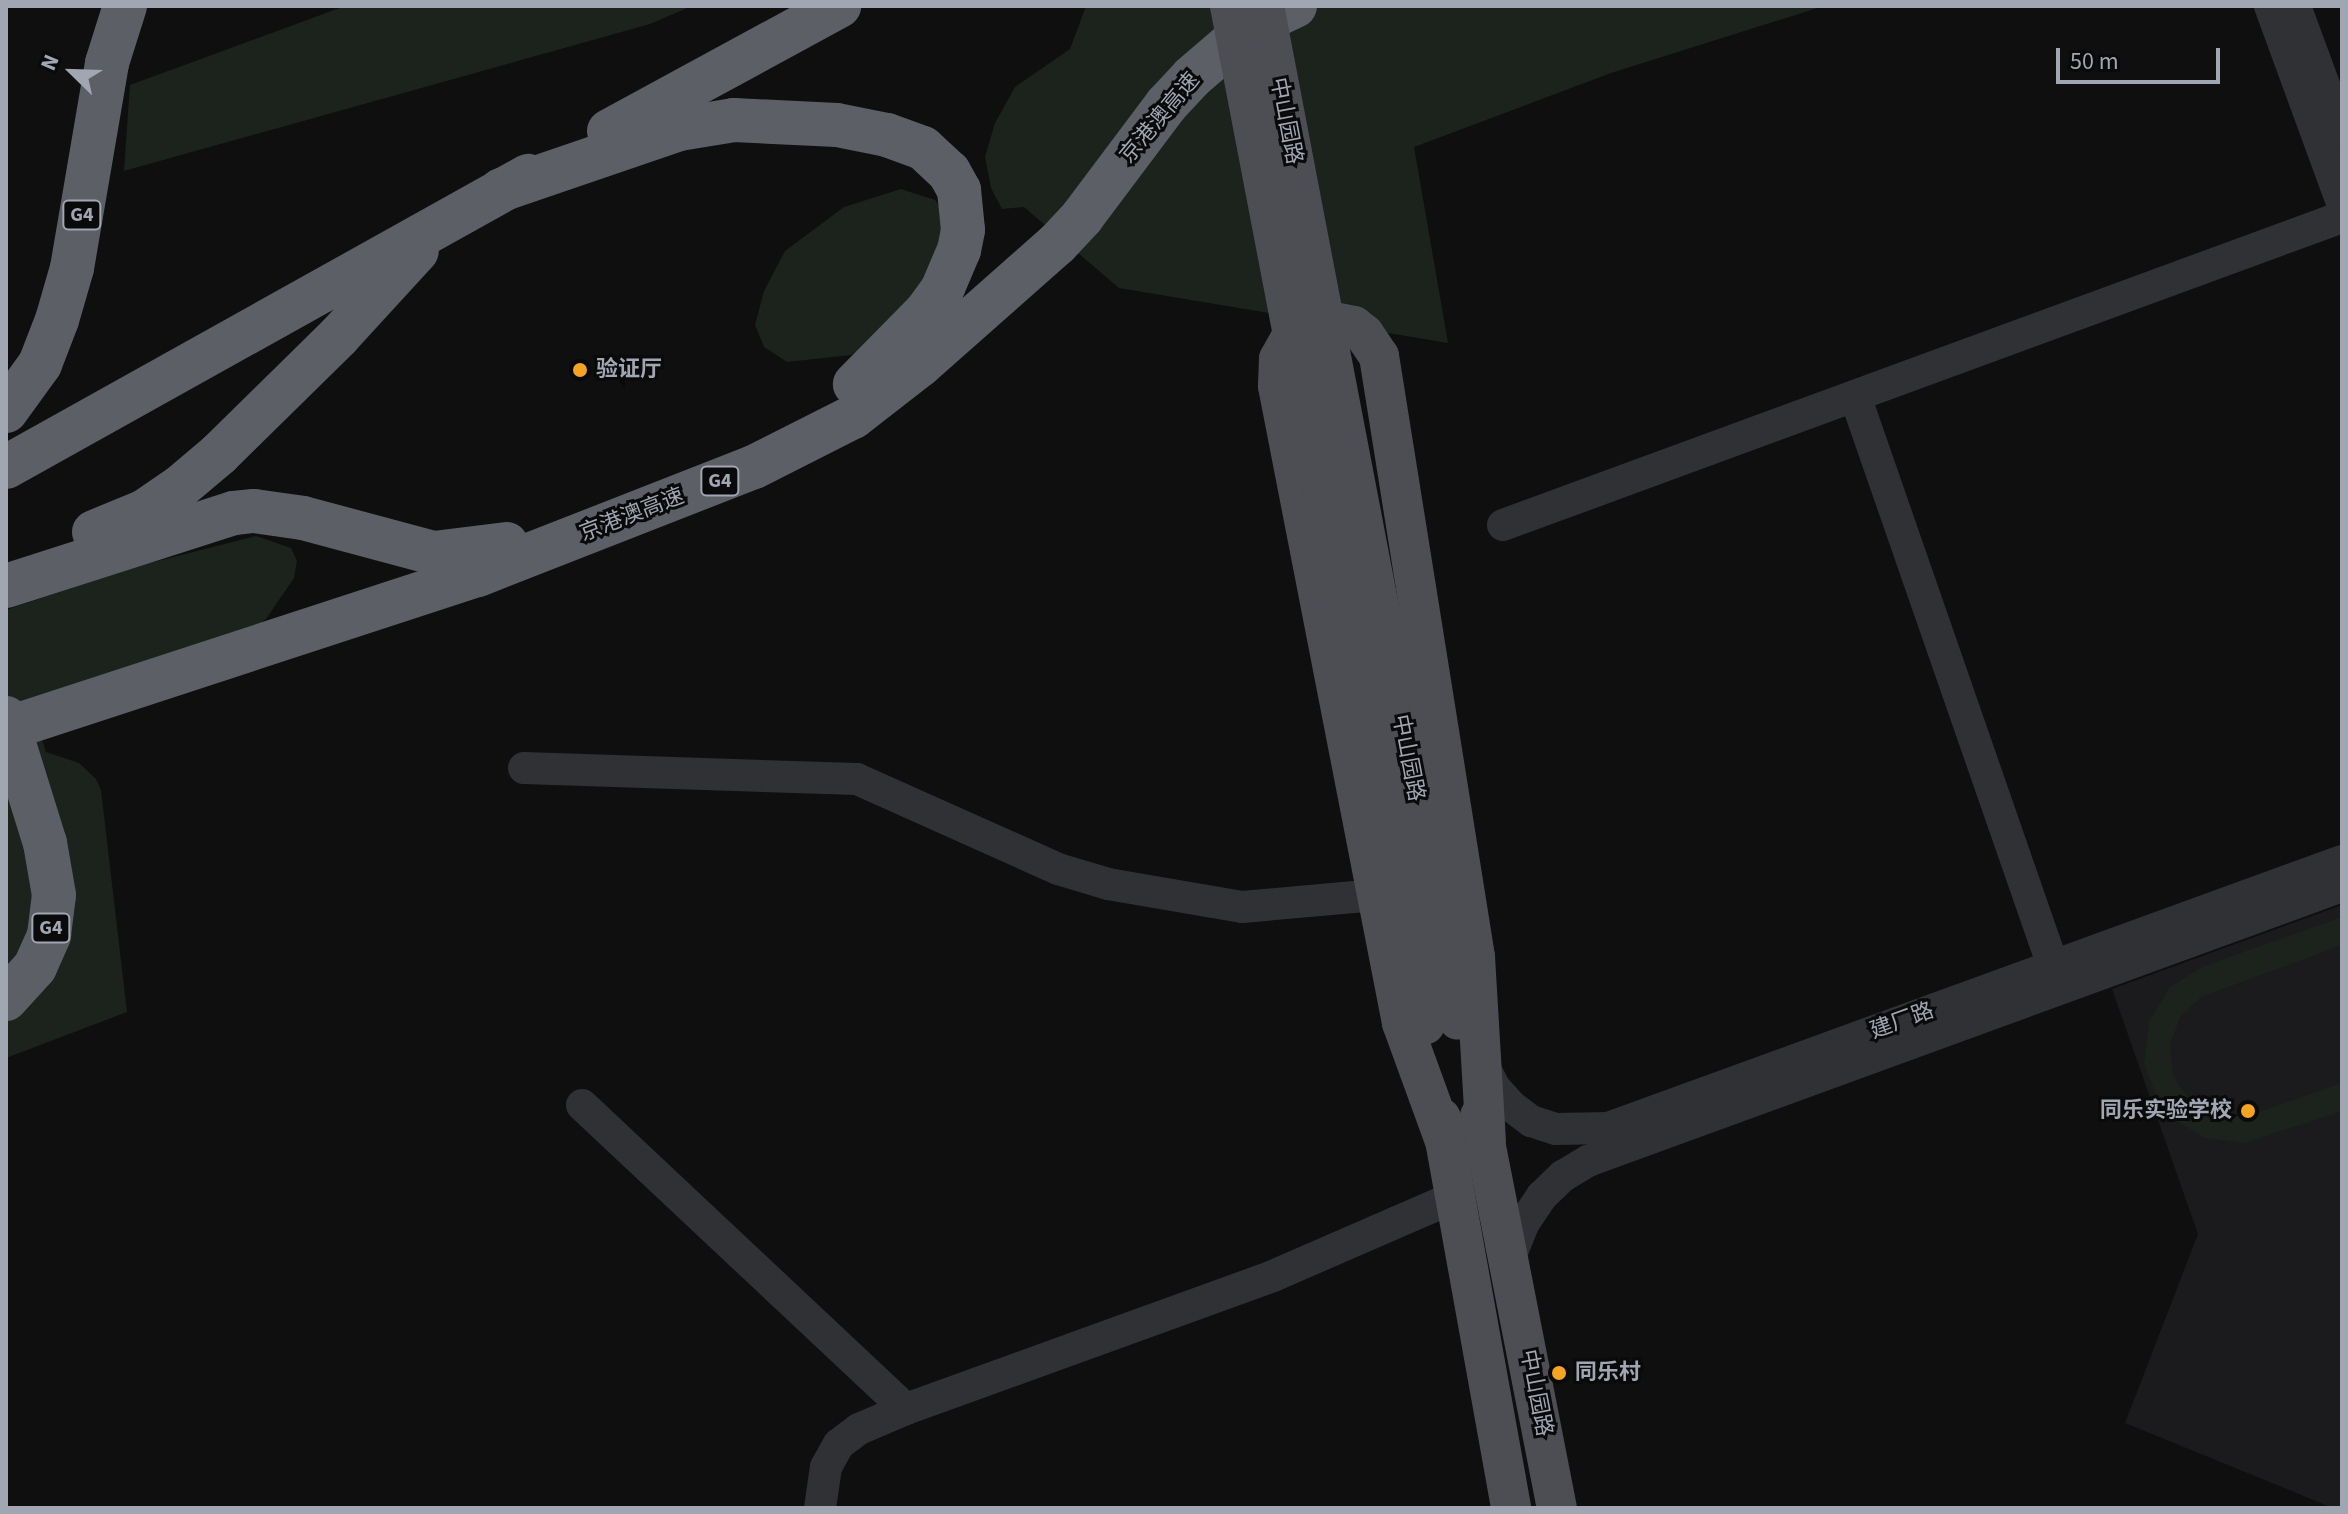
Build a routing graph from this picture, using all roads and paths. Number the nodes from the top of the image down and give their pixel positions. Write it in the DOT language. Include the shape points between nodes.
graph roads {
  1 [pos="125,6"];
  2 [pos="839,6"];
  3 [pos="1230,6"];
  4 [pos="1264,6"];
  5 [pos="1295,6"];
  6 [pos="2270,6"];
  7 [pos="2295,6"];
  8 [pos="2342,134"];
  9 [pos="501,190"];
  10 [pos="2342,203"];
  11 [pos="457,214"];
  12 [pos="2342,217"];
  13 [pos="1855,396"];
  14 [pos="6,411"];
  15 [pos="6,467"];
  16 [pos="1503,525"];
  17 [pos="575,537"];
  18 [pos="483,546"];
  19 [pos="6,565"];
  20 [pos="6,586"];
  21 [pos="6,718"];
  22 [pos="6,729"];
  23 [pos="524,768"];
  24 [pos="2342,861"];
  25 [pos="2342,886"];
  26 [pos="1376,895"];
  27 [pos="2057,977"];
  28 [pos="6,999"];
  29 [pos="1442,1022"];
  30 [pos="1482,1062"];
  31 [pos="582,1105"];
  32 [pos="1486,1141"];
  33 [pos="1446,1144"];
  34 [pos="1455,1197"];
  35 [pos="1510,1257"];
  36 [pos="906,1409"];
  37 [pos="820,1508"];
  38 [pos="1511,1508"];
  39 [pos="1557,1508"];
  1 -- 14 [label="highway, G4" via="107,63 72,268 57,320 40,364"];
  2 -- 9 [label="highway"];
  3 -- 29 [label="main road, 中山园路, bridge"];
  4 -- 29 [label="main road, 中山园路, bridge"];
  5 -- 17 [label="highway, 京港澳高速 / G4" via="1249,28 1192,77 1057,244 882,396 853,417 754,467"];
  6 -- 10 [label="street"];
  7 -- 8 [label="street"];
  9 -- 11 [label="highway"];
  9 -- 18 [label="highway" via="679,129 734,120 802,122 864,130 923,148 949,172 959,190 963,230 952,271 933,302 899,343 834,401 758,440"];
  11 -- 15 [label="highway"];
  11 -- 19 [label="highway" via="339,336 180,487 145,511"];
  12 -- 13 [label="street"];
  13 -- 16 [label="street"];
  13 -- 27 [label="street"];
  17 -- 18 [label="highway"];
  17 -- 22 [label="highway, 京港澳高速 / G4" via="478,575"];
  18 -- 20 [label="highway" via="434,553 303,518 254,511"];
  21 -- 28 [label="highway, G4, bridge" via="45,843 54,895 49,935 35,967"];
  23 -- 26 [label="street" via="857,779 1058,869 1108,884 1242,907"];
  24 -- 27 [label="street, 建厂路"];
  25 -- 27 [label="street, 建厂路"];
  26 -- 30 [label="main road" via="1277,373 1292,336 1328,321 1354,326 1379,356 1475,957"];
  26 -- 33 [label="main road" via="1402,1023"];
  27 -- 30 [label="street, 建厂路" via="1608,1128 1556,1129 1531,1121 1494,1087"];
  27 -- 35 [label="street, 建厂路" via="1588,1161 1542,1196"];
  29 -- 32 [label="main road, 中山园路"];
  29 -- 33 [label="main road, 中山园路"];
  30 -- 32 [label="main road"];
  31 -- 36 [label="street"];
  32 -- 35 [label="main road, 中山园路"];
  33 -- 34 [label="main road, 中山园路"];
  34 -- 36 [label="street" via="1273,1276"];
  34 -- 38 [label="main road, 中山园路"];
  35 -- 39 [label="main road, 中山园路"];
  36 -- 37 [label="street" via="859,1429 839,1444 826,1467"];
}
